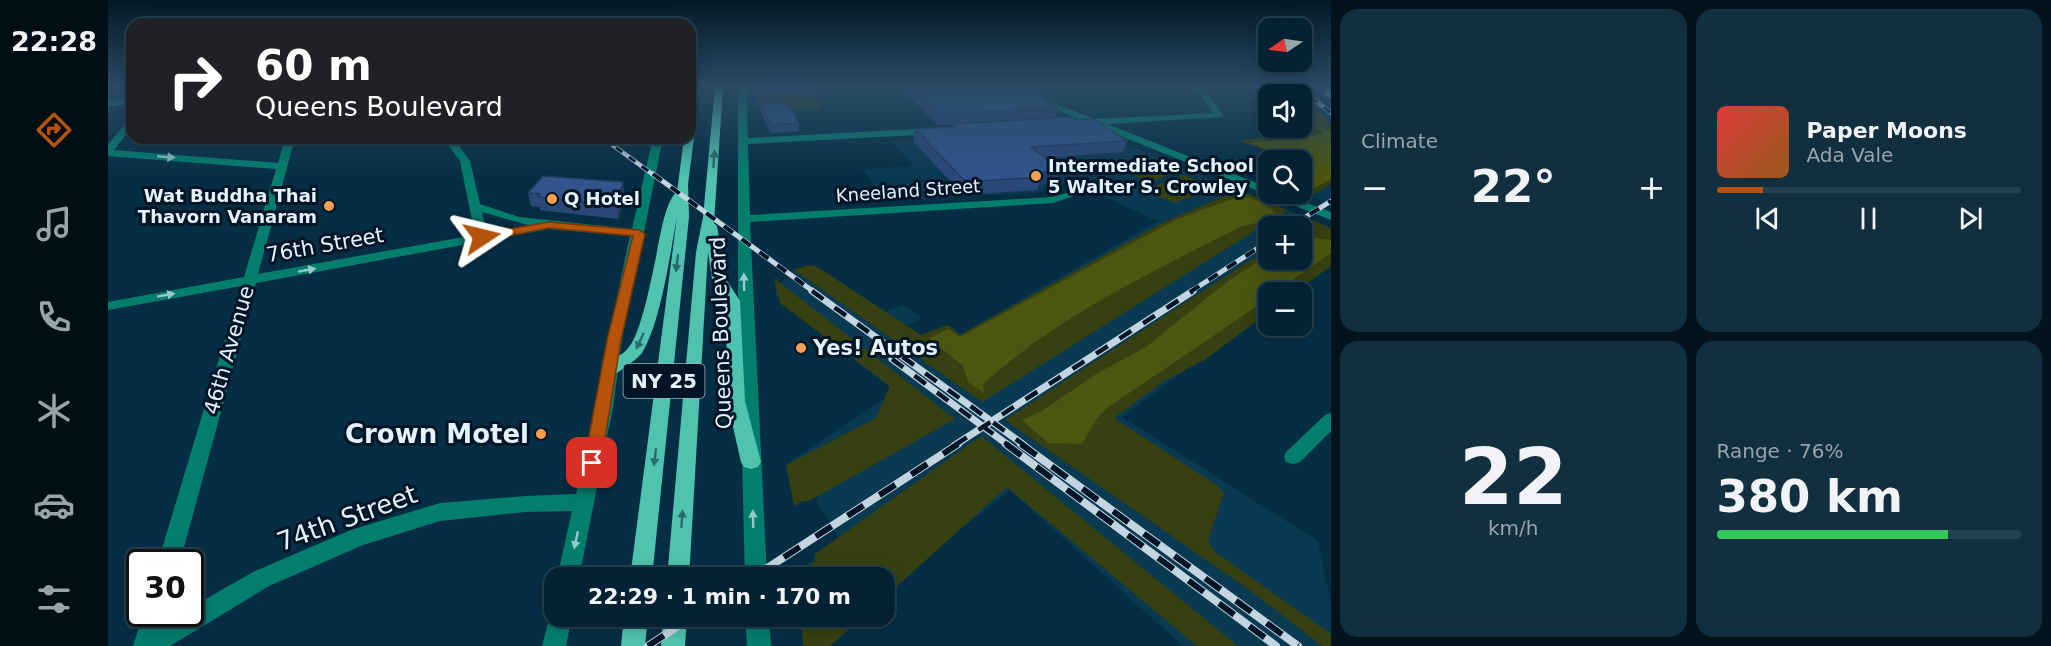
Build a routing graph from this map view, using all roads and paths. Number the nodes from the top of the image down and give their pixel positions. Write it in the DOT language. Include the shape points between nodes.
graph roads {
  1 [pos="716,117"];
  2 [pos="743,117"];
  3 [pos="1083,117"];
  4 [pos="1181,117"];
  5 [pos="1095,122"];
  6 [pos="1068,124"];
  7 [pos="126,129"];
  8 [pos="944,130"];
  9 [pos="744,141"];
  10 [pos="288,144"];
  11 [pos="452,144"];
  12 [pos="657,144"];
  13 [pos="688,144"];
  14 [pos="108,152"];
  15 [pos="281,166"];
  16 [pos="683,184"];
  17 [pos="1258,188"];
  18 [pos="1074,195"];
  19 [pos="1299,204"];
  20 [pos="476,206"];
  21 [pos="1331,216"];
  22 [pos="709,217"];
  23 [pos="743,219"];
  24 [pos="549,225"];
  25 [pos="639,234"];
  26 [pos="482,237"];
  27 [pos="249,280"];
  28 [pos="108,306"];
  29 [pos="609,371"];
  30 [pos="1331,420"];
  31 [pos="1293,457"];
  32 [pos="751,462"];
  33 [pos="584,502"];
  34 [pos="173,549"];
  35 [pos="570,567"];
  36 [pos="642,567"];
  37 [pos="679,567"];
  38 [pos="756,567"];
  39 [pos="151,627"];
  40 [pos="558,627"];
  41 [pos="635,627"];
  42 [pos="674,627"];
  43 [pos="758,627"];
  44 [pos="146,646"];
  45 [pos="554,646"];
  46 [pos="633,646"];
  47 [pos="673,646"];
  48 [pos="759,646"];
  22 -- 1 [label="main road, Queens Boulevard / NY 25, one-way"];
  2 -- 9 [label="street, Queens Boulevard"];
  3 -- 5 [label="street"];
  4 -- 5 [label="street"];
  5 -- 6 [label="street"];
  5 -- 17 [label="street"];
  7 -- 14 [label="street"];
  8 -- 9 [label="street"];
  9 -- 23 [label="street, Queens Boulevard"];
  10 -- 15 [label="street, 46th Avenue"];
  11 -- 20 [label="street" via="465,161"];
  12 -- 25 [label="street"];
  13 -- 16 [label="main road, Queens Boulevard / NY 25"];
  14 -- 15 [label="street, one-way"];
  15 -- 27 [label="street, 46th Avenue"];
  16 -- 29 [label="main road, one-way" via="671,217 642,338 634,352"];
  16 -- 36 [label="main road, Queens Boulevard / NY 25, one-way" via="683,217"];
  18 -- 23 [label="street, Kneeland Street" via="1053,200"];
  19 -- 21 [label="street"];
  20 -- 24 [label="street, 76th Street" via="517,220"];
  20 -- 26 [label="street"];
  22 -- 32 [label="main road" via="720,279 734,308 736,400"];
  37 -- 22 [label="main road, Queens Boulevard / NY 25, one-way" via="702,252"];
  32 -- 23 [label="street, Queens Boulevard, one-way"];
  24 -- 25 [label="street, 76th Street"];
  24 -- 26 [label="street, 76th Street"];
  25 -- 29 [label="street"];
  27 -- 26 [label="street, 76th Street, one-way"];
  28 -- 27 [label="street, 76th Street, one-way"];
  27 -- 34 [label="street, 46th Avenue"];
  29 -- 33 [label="street"];
  30 -- 31 [label="street"];
  38 -- 32 [label="street, Queens Boulevard, one-way"];
  33 -- 35 [label="street, one-way"];
  33 -- 44 [label="street, 74th Street" via="440,512 358,537 261,579"];
  39 -- 44 [label="street"];
  40 -- 45 [label="street"];
  41 -- 46 [label="main road"];
  42 -- 47 [label="main road"];
  43 -- 48 [label="street"];
}
